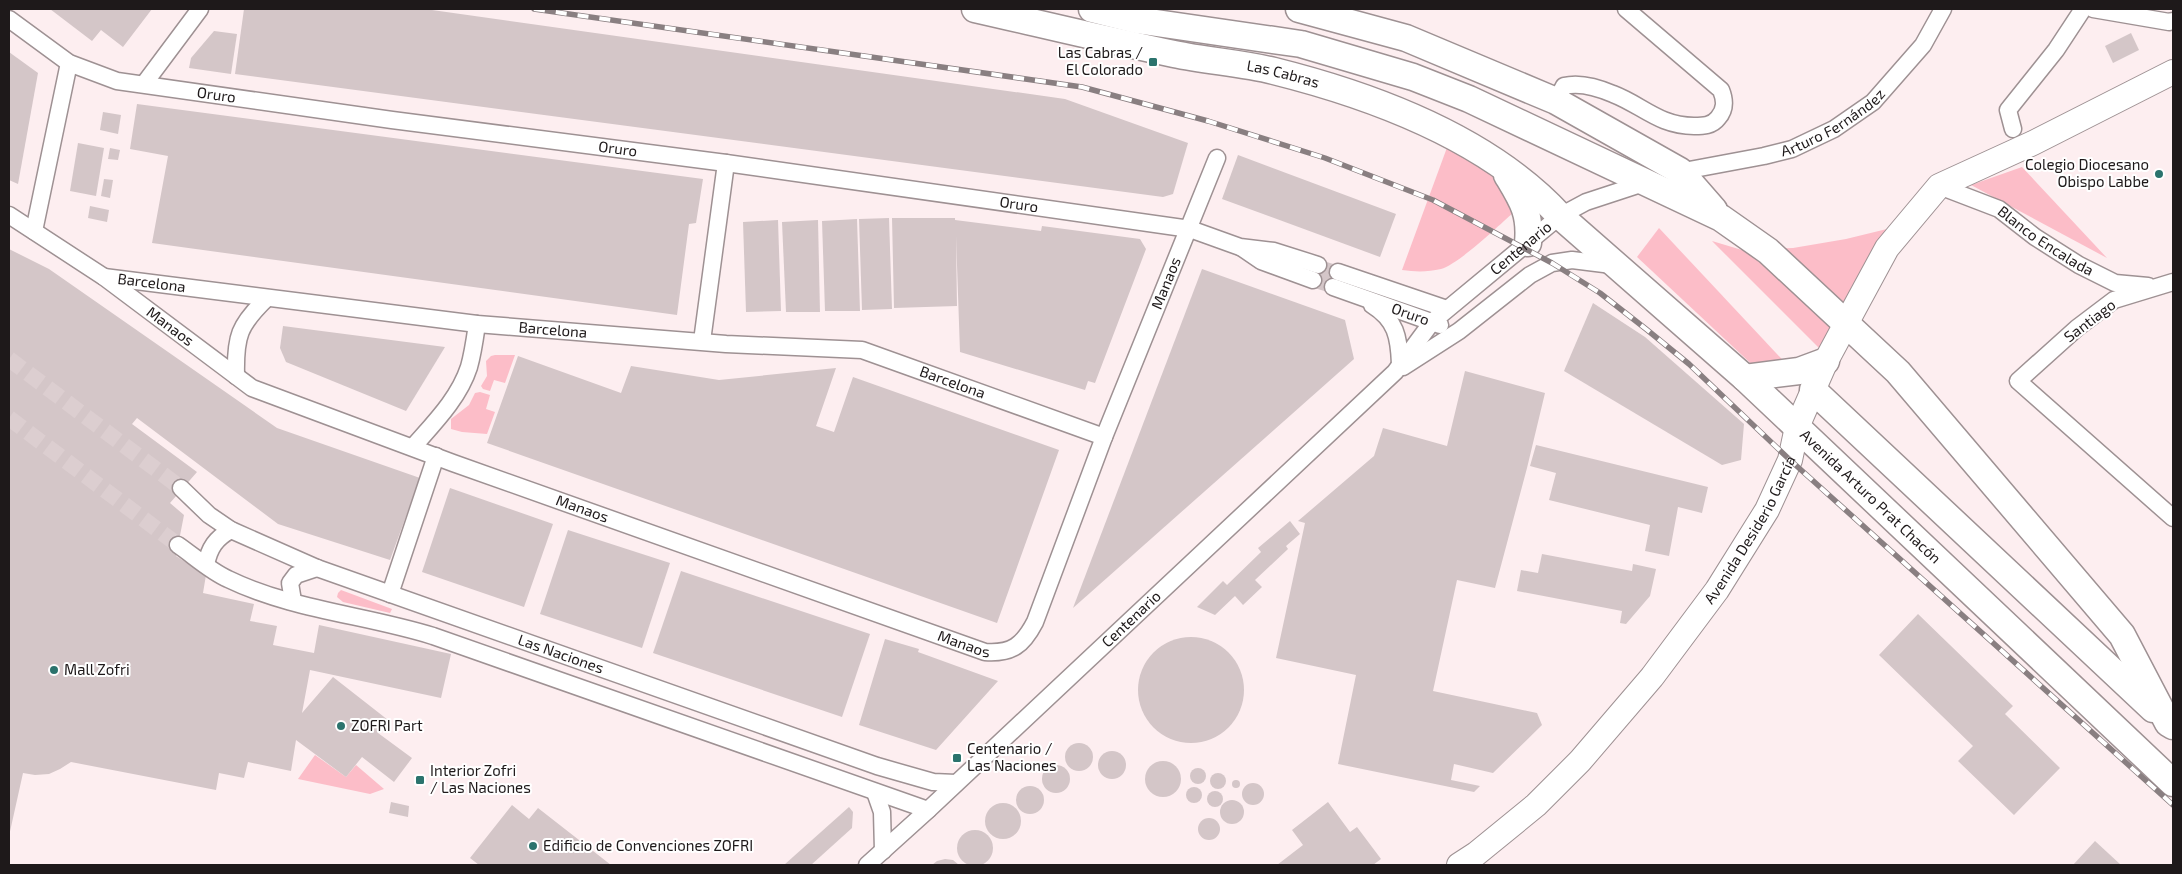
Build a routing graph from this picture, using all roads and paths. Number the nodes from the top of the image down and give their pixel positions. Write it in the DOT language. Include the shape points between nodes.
graph roads {
  1 [pos="200,9"];
  2 [pos="975,9"];
  3 [pos="1092,9"];
  4 [pos="1299,9"];
  5 [pos="1626,9"];
  6 [pos="1943,9"];
  7 [pos="2083,9"];
  8 [pos="2093,9"];
  9 [pos="9,19"];
  10 [pos="2173,21"];
  11 [pos="69,63"];
  12 [pos="2173,72"];
  13 [pos="144,84"];
  14 [pos="1556,101"];
  15 [pos="2013,128"];
  16 [pos="1217,158"];
  17 [pos="726,163"];
  18 [pos="1500,163"];
  19 [pos="1680,171"];
  20 [pos="1646,182"];
  21 [pos="1939,186"];
  22 [pos="9,215"];
  23 [pos="1560,216"];
  24 [pos="1721,218"];
  25 [pos="1190,229"];
  26 [pos="34,231"];
  27 [pos="1528,244"];
  28 [pos="1619,266"];
  29 [pos="1316,273"];
  30 [pos="104,278"];
  31 [pos="2173,282"];
  32 [pos="2155,286"];
  33 [pos="1357,296"];
  34 [pos="267,298"];
  35 [pos="1447,309"];
  36 [pos="1432,322"];
  37 [pos="477,324"];
  38 [pos="1846,324"];
  39 [pos="1459,331"];
  40 [pos="702,341"];
  41 [pos="1826,361"];
  42 [pos="1398,368"];
  43 [pos="236,376"];
  44 [pos="1745,378"];
  45 [pos="1813,390"];
  46 [pos="1797,427"];
  47 [pos="1104,437"];
  48 [pos="413,447"];
  49 [pos="436,456"];
  50 [pos="181,488"];
  51 [pos="2173,518"];
  52 [pos="231,530"];
  53 [pos="178,545"];
  54 [pos="206,565"];
  55 [pos="316,568"];
  56 [pos="390,594"];
  57 [pos="293,601"];
  58 [pos="2171,724"];
  59 [pos="956,783"];
  60 [pos="2173,783"];
  61 [pos="875,792"];
  62 [pos="928,810"];
  63 [pos="883,851"];
  64 [pos="867,865"];
  65 [pos="1459,865"];
  1 -- 13 [label="street"];
  2 -- 18 [label="main road, Las Cabras" via="1176,55 1273,71 1326,86 1384,104"];
  3 -- 20 [label="main road, Las Cabras" via="1136,20 1301,44 1404,74 1469,99"];
  4 -- 14 [label="main road" via="1406,38"];
  5 -- 14 [label="street" via="1721,90 1725,100 1723,112 1717,120 1706,126 1682,126 1664,121 1613,94 1575,83 1564,86"];
  6 -- 19 [label="street, Arturo Fernández" via="1923,45 1873,102 1834,129 1792,149"];
  7 -- 15 [label="street" via="2056,50 2008,110"];
  8 -- 10 [label="street"];
  9 -- 11 [label="street, Oruro"];
  11 -- 13 [label="street, Oruro" via="117,81"];
  11 -- 26 [label="street"];
  12 -- 21 [label="street, Avenida Desiderio García" via="2033,143"];
  13 -- 17 [label="street, Oruro"];
  14 -- 19 [label="main road"];
  16 -- 25 [label="street, Manaos"];
  17 -- 25 [label="street, Oruro"];
  17 -- 40 [label="street"];
  18 -- 23 [label="main road, Las Cabras" via="1539,193"];
  18 -- 27 [label="main road" via="1523,202 1530,224"];
  19 -- 20 [label="street, Centenario"];
  19 -- 24 [label="main road"];
  20 -- 23 [label="street, Centenario" via="1586,202"];
  20 -- 24 [label="main road"];
  21 -- 32 [label="street, Blanco Encalada" via="2000,209 2034,237 2079,265 2115,282"];
  21 -- 38 [label="street, Avenida Desiderio García" via="1887,248"];
  22 -- 26 [label="street, Barcelona"];
  23 -- 27 [label="street, Centenario"];
  23 -- 28 [label="main road, Avenida Arturo Prat Chacón"];
  24 -- 38 [label="main road" via="1768,251"];
  25 -- 29 [label="street, Oruro" via="1240,247 1274,251"];
  25 -- 47 [label="street, Manaos"];
  26 -- 30 [label="street, Barcelona"];
  27 -- 35 [label="street, Centenario"];
  28 -- 39 [label="street, Centenario" via="1572,260 1552,263 1530,275"];
  28 -- 44 [label="main road, Avenida Arturo Prat Chacón"];
  30 -- 34 [label="street, Barcelona"];
  30 -- 43 [label="street, Manaos"];
  31 -- 32 [label="street, Santiago"];
  32 -- 51 [label="street, Santiago" via="2114,300 2018,381"];
  33 -- 35 [label="street, Oruro" via="1336,280"];
  33 -- 36 [label="street, Oruro"];
  33 -- 42 [label="street" via="1384,313 1396,331 1400,342"];
  34 -- 37 [label="street, Barcelona"];
  34 -- 43 [label="street" via="240,331"];
  35 -- 36 [label="street, Centenario"];
  36 -- 39 [label="street, Oruro"];
  36 -- 42 [label="street, Centenario"];
  37 -- 40 [label="street, Barcelona"];
  37 -- 48 [label="street" via="464,379 442,413"];
  38 -- 41 [label="street, Avenida Desiderio García"];
  38 -- 58 [label="main road" via="1898,372 2122,635"];
  39 -- 42 [label="street, Centenario"];
  40 -- 47 [label="street, Barcelona" via="862,350"];
  41 -- 44 [label="main road" via="1799,371"];
  41 -- 45 [label="street, Avenida Desiderio García"];
  42 -- 59 [label="street, Centenario"];
  43 -- 48 [label="street, Manaos" via="252,388"];
  44 -- 46 [label="main road, Avenida Arturo Prat Chacón"];
  45 -- 46 [label="street, Avenida Desiderio García"];
  45 -- 58 [label="main road"];
  46 -- 60 [label="main road, Avenida Arturo Prat Chacón"];
  46 -- 65 [label="street, Avenida Desiderio García" via="1790,460 1767,510 1717,590 1652,677 1536,805"];
  47 -- 49 [label="street, Manaos" via="1035,622 1027,637 1012,650 999,653 976,649"];
  48 -- 49 [label="street, Manaos"];
  49 -- 56 [label="street"];
  50 -- 52 [label="street, Las Naciones" via="209,515"];
  52 -- 54 [label="street" via="213,544"];
  52 -- 55 [label="street, Las Naciones"];
  53 -- 54 [label="street, Las Naciones"];
  54 -- 57 [label="street, Las Naciones" via="247,588"];
  55 -- 56 [label="street, Las Naciones"];
  55 -- 57 [label="street" via="296,576 290,584"];
  56 -- 59 [label="street, Las Naciones" via="878,766 933,782"];
  57 -- 61 [label="street, Las Naciones" via="396,624 433,636"];
  59 -- 62 [label="street, Centenario"];
  61 -- 62 [label="street, Las Naciones"];
  61 -- 63 [label="street" via="882,812"];
  62 -- 63 [label="street, Centenario"];
  63 -- 64 [label="street, Centenario"];
}
